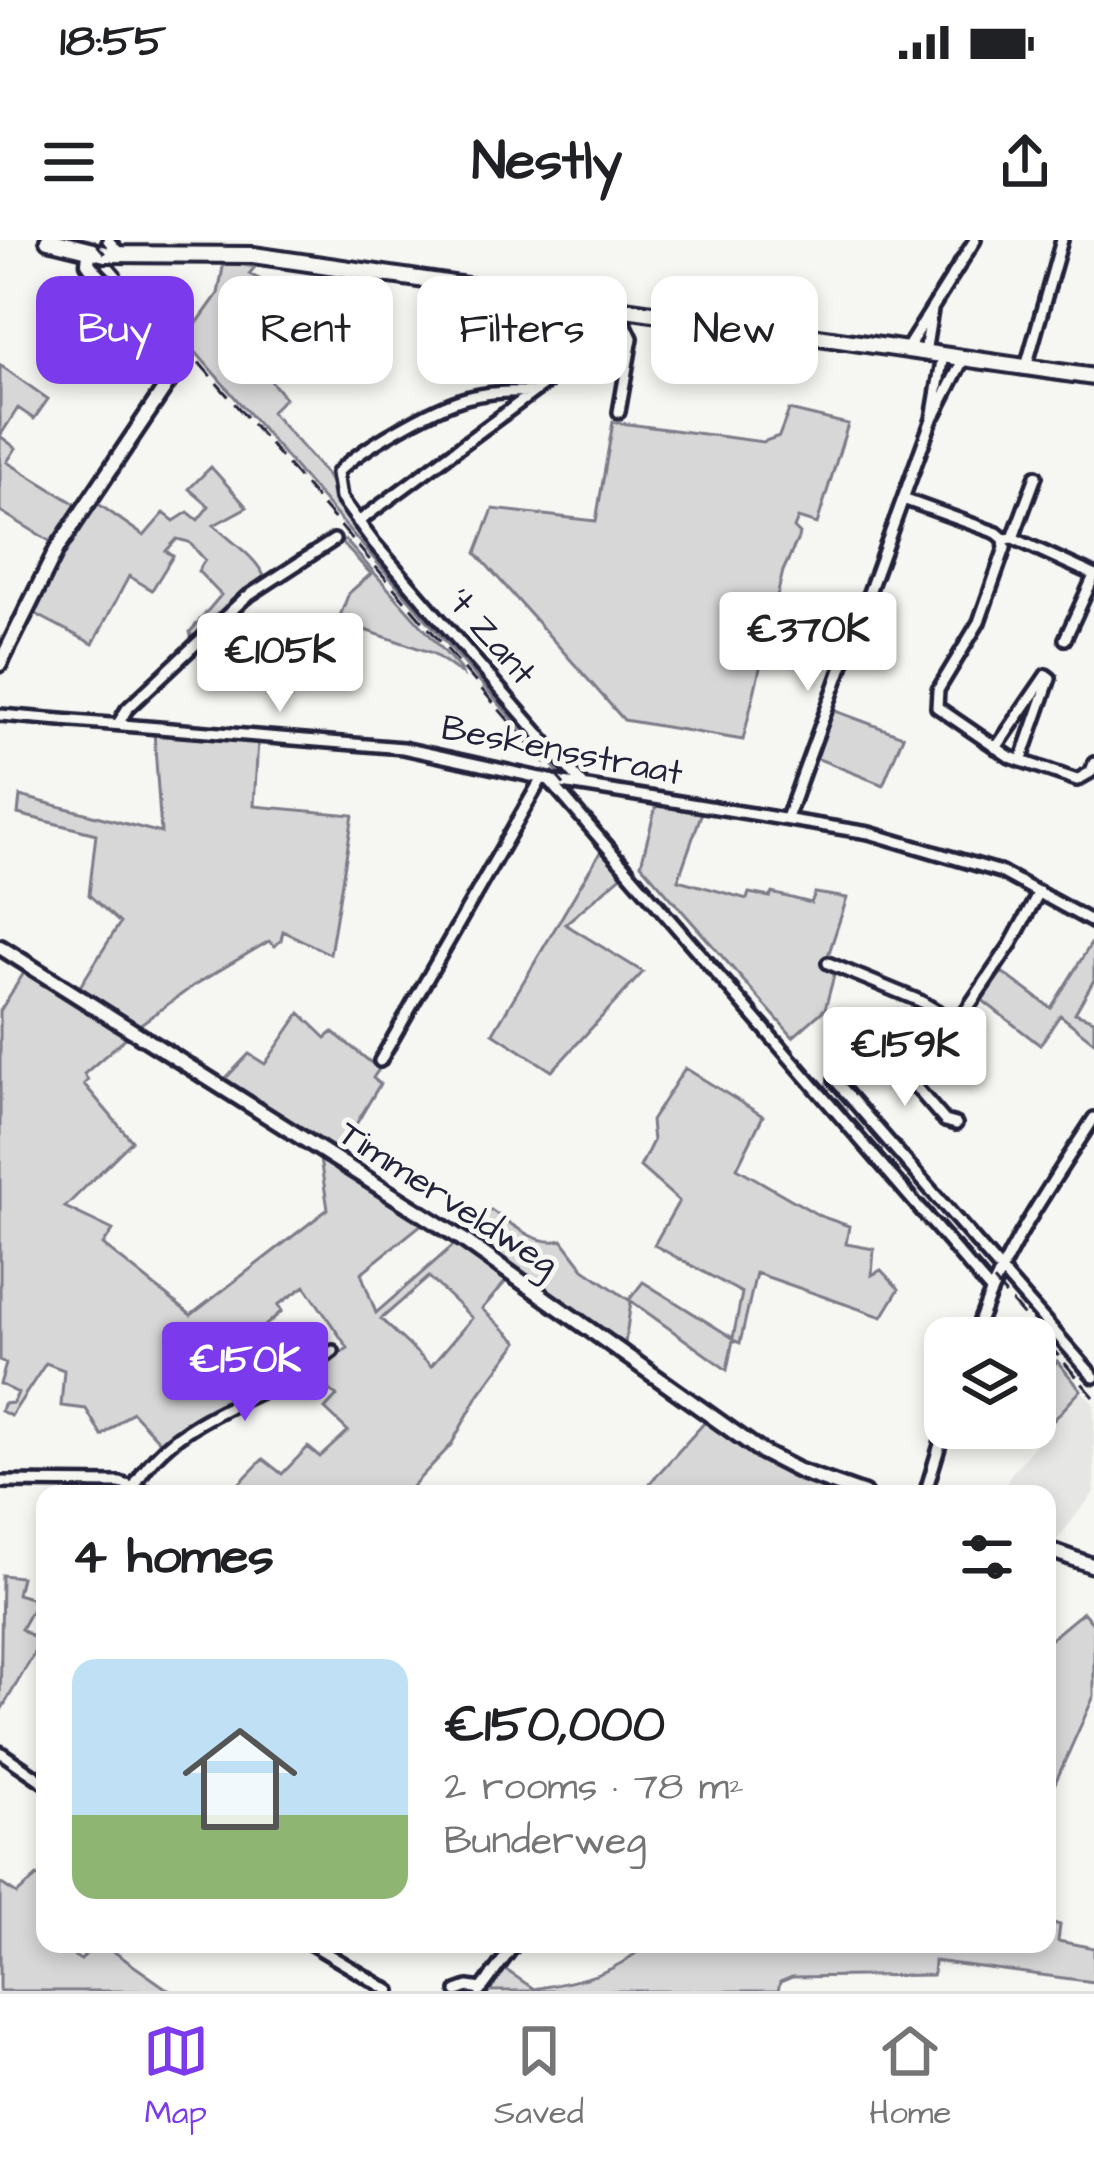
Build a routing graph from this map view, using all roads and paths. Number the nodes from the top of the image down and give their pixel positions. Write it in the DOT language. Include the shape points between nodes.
graph roads {
  1 [pos="49,240"];
  2 [pos="108,240"];
  3 [pos="975,240"];
  4 [pos="1062,240"];
  5 [pos="167,246"];
  6 [pos="256,248"];
  7 [pos="89,253"];
  8 [pos="121,255"];
  9 [pos="417,278"];
  10 [pos="933,305"];
  11 [pos="627,316"];
  12 [pos="627,320"];
  13 [pos="907,350"];
  14 [pos="925,352"];
  15 [pos="944,355"];
  16 [pos="964,358"];
  17 [pos="627,366"];
  18 [pos="1026,368"];
  19 [pos="1094,377"];
  20 [pos="542,384"];
  21 [pos="624,384"];
  22 [pos="531,392"];
  23 [pos="619,412"];
  24 [pos="932,419"];
  25 [pos="1036,476"];
  26 [pos="903,499"];
  27 [pos="358,523"];
  28 [pos="1008,538"];
  29 [pos="334,540"];
  30 [pos="1094,575"];
  31 [pos="1065,638"];
  32 [pos="0,664"];
  33 [pos="0,715"];
  34 [pos="118,724"];
  35 [pos="997,748"];
  36 [pos="1022,761"];
  37 [pos="1094,763"];
  38 [pos="546,780"];
  39 [pos="584,786"];
  40 [pos="787,818"];
  41 [pos="1040,892"];
  42 [pos="1094,923"];
  43 [pos="0,947"];
  44 [pos="827,963"];
  45 [pos="959,1024"];
  46 [pos="884,1049"];
  47 [pos="380,1061"];
  48 [pos="835,1080"];
  49 [pos="915,1086"];
  50 [pos="1094,1118"];
  51 [pos="956,1124"];
  52 [pos="920,1171"];
  53 [pos="998,1276"];
  54 [pos="982,1317"];
  55 [pos="333,1351"];
  56 [pos="1094,1377"];
  57 [pos="939,1449"];
  58 [pos="0,1482"];
  59 [pos="135,1485"];
  60 [pos="836,1485"];
  61 [pos="928,1485"];
  62 [pos="1056,1553"];
  63 [pos="1094,1566"];
  64 [pos="0,1752"];
  65 [pos="36,1777"];
  66 [pos="326,1953"];
  67 [pos="508,1953"];
  68 [pos="481,1990"];
  69 [pos="390,1991"];
  70 [pos="457,1991"];
  1 -- 7 [label="main road"];
  2 -- 8 [label="street"];
  3 -- 10 [label="street"];
  4 -- 18 [label="street"];
  5 -- 6 [label="main road"];
  5 -- 8 [label="main road"];
  6 -- 9 [label="main road"];
  7 -- 8 [label="main road"];
  7 -- 32 [label="street" via="94,272 174,358 174,374 57,548"];
  10 -- 13 [label="street"];
  10 -- 14 [label="street"];
  11 -- 13 [label="main road"];
  12 -- 17 [label="street"];
  13 -- 14 [label="main road"];
  14 -- 15 [label="main road"];
  15 -- 16 [label="main road"];
  15 -- 24 [label="street"];
  16 -- 18 [label="main road"];
  16 -- 24 [label="street"];
  18 -- 19 [label="main road"];
  20 -- 22 [label="street"];
  21 -- 23 [label="street"];
  22 -- 27 [label="street"];
  22 -- 27 [label="street, 't Zant" via="466,398 350,459 337,486"];
  24 -- 26 [label="street"];
  25 -- 28 [label="street"];
  26 -- 28 [label="street"];
  26 -- 40 [label="street"];
  27 -- 39 [label="street, 't Zant"];
  28 -- 30 [label="street"];
  28 -- 35 [label="street" via="979,622 935,700 942,714"];
  29 -- 34 [label="street" via="228,613"];
  30 -- 31 [label="street"];
  33 -- 34 [label="street, Beskensstraat"];
  34 -- 38 [label="street, Beskensstraat" via="403,748"];
  35 -- 36 [label="street"];
  35 -- 36 [label="street" via="1046,675"];
  36 -- 37 [label="street" via="1077,780"];
  38 -- 39 [label="street, Beskensstraat"];
  38 -- 47 [label="street"];
  38 -- 53 [label="street"];
  39 -- 40 [label="street, Beskensstraat"];
  40 -- 41 [label="street, Beskensstraat" via="918,845"];
  41 -- 42 [label="street, Beskensstraat"];
  41 -- 45 [label="street"];
  43 -- 60 [label="street, Timmerveldweg" via="462,1239 762,1452"];
  44 -- 45 [label="street"];
  45 -- 49 [label="street"];
  46 -- 49 [label="street"];
  48 -- 53 [label="street"];
  49 -- 51 [label="street"];
  50 -- 53 [label="street"];
  52 -- 53 [label="street" via="996,1259"];
  53 -- 54 [label="street"];
  53 -- 56 [label="street"];
  55 -- 59 [label="street" via="190,1430"];
  57 -- 61 [label="street"];
  58 -- 59 [label="street"];
  62 -- 63 [label="street"];
  64 -- 65 [label="street"];
  66 -- 69 [label="street"];
  67 -- 68 [label="street"];
  68 -- 70 [label="street"];
}
